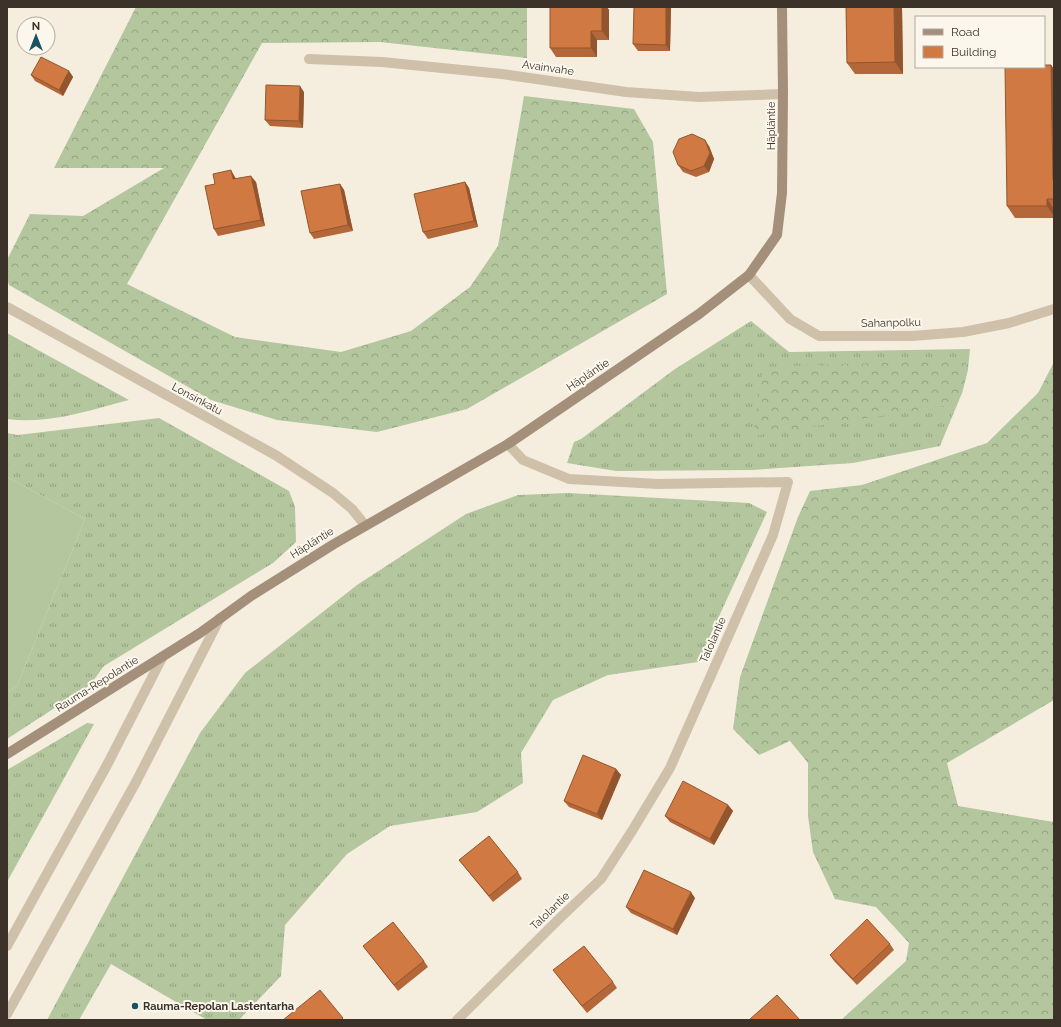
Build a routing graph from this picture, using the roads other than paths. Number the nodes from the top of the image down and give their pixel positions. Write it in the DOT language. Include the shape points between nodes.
graph roads {
  1 [pos="782,7"];
  2 [pos="309,59"];
  3 [pos="783,94"];
  4 [pos="749,275"];
  5 [pos="7,307"];
  6 [pos="1054,309"];
  7 [pos="508,444"];
  8 [pos="365,525"];
  9 [pos="220,618"];
  10 [pos="200,633"];
  11 [pos="163,656"];
  12 [pos="7,754"];
  13 [pos="7,946"];
  14 [pos="7,1014"];
  15 [pos="457,1020"];
  1 -- 3 [label="street, Häpläntie"];
  2 -- 3 [label="street, Avainvahe" via="382,62 546,80 626,92 699,97"];
  3 -- 4 [label="street, Häpläntie" via="782,193 777,235"];
  4 -- 6 [label="street, Sahanpolku" via="790,319 819,336 912,336 962,332 1009,323"];
  4 -- 7 [label="street, Häpläntie" via="699,314"];
  5 -- 8 [label="street, Lonsinkatu" via="277,456 333,493 352,509"];
  7 -- 8 [label="street, Häpläntie"];
  7 -- 15 [label="street, Talolantie" via="523,460 569,479 658,484 788,482 773,535 670,768 632,830 601,879"];
  8 -- 9 [label="street, Häpläntie"];
  9 -- 10 [label="street, Häpläntie"];
  9 -- 14 [label="street" via="136,782"];
  10 -- 11 [label="street, Rauma-Repolantie"];
  11 -- 12 [label="street, Rauma-Repolantie"];
  11 -- 13 [label="street" via="107,765"];
}
